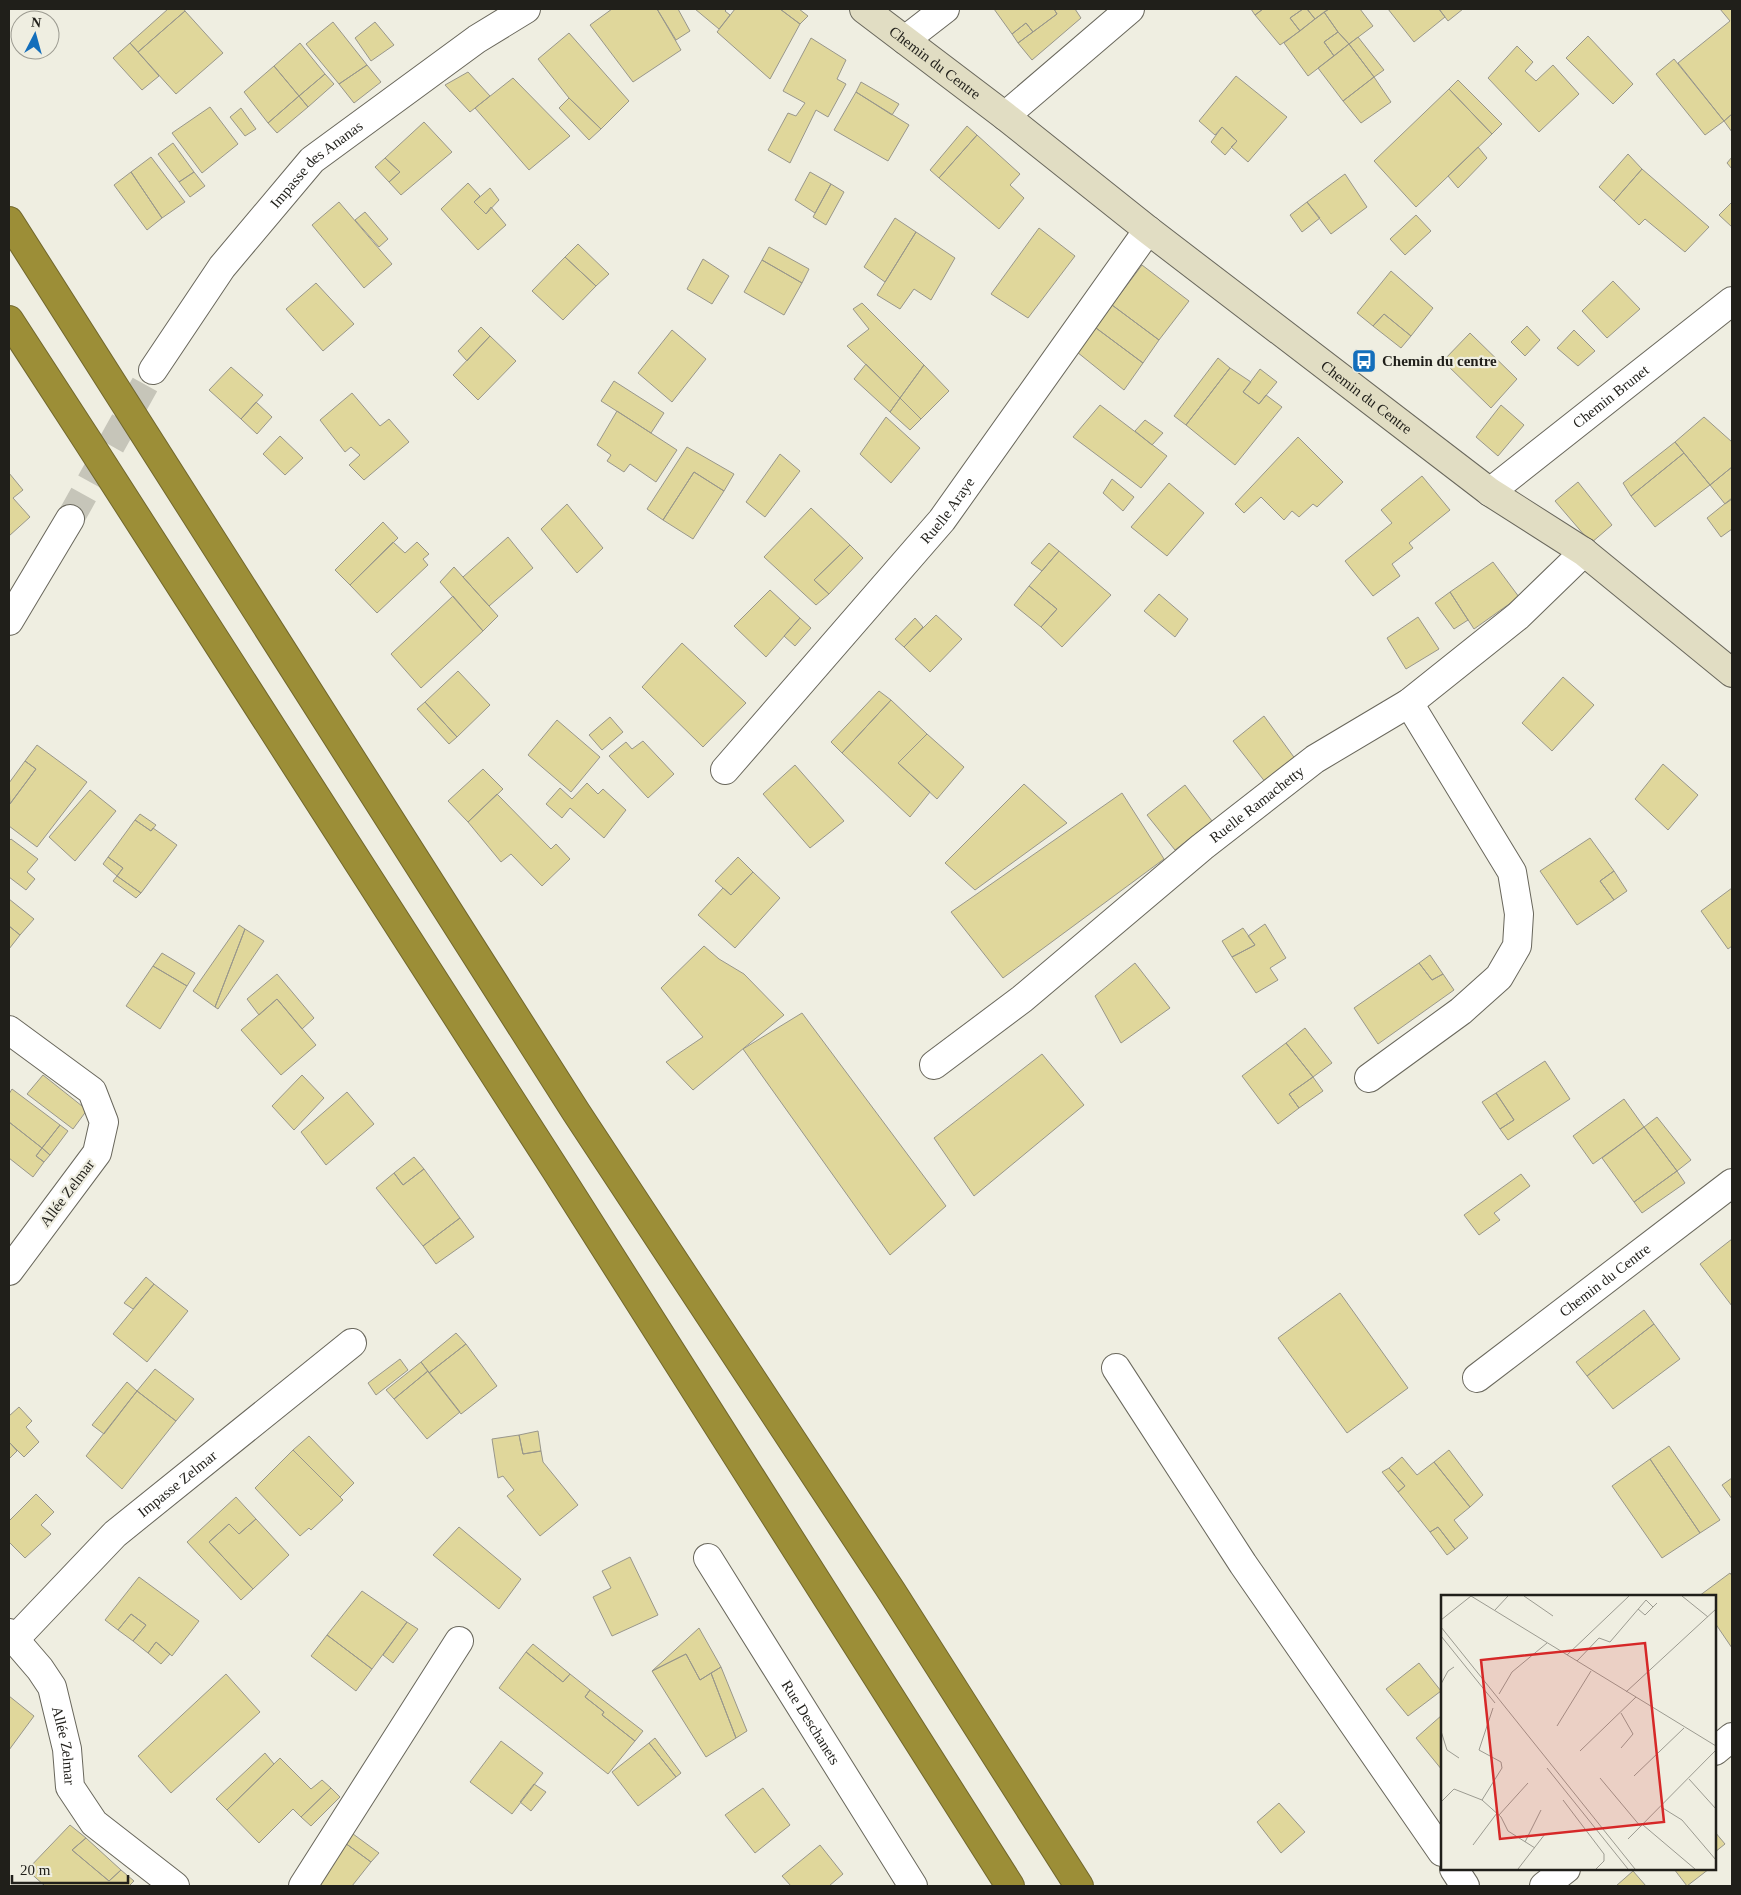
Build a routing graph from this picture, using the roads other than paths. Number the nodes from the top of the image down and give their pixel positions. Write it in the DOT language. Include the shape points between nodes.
graph roads {
  1 [pos="526,9"];
  2 [pos="864,9"];
  3 [pos="945,9"];
  4 [pos="1130,9"];
  5 [pos="905,40"];
  6 [pos="1005,116"];
  7 [pos="9,221"];
  8 [pos="1148,230"];
  9 [pos="1732,301"];
  10 [pos="9,320"];
  11 [pos="153,370"];
  12 [pos="1490,492"];
  13 [pos="70,518"];
  14 [pos="1584,552"];
  15 [pos="9,621"];
  16 [pos="1732,673"];
  17 [pos="1410,703"];
  18 [pos="724,770"];
  19 [pos="9,1030"];
  20 [pos="934,1066"];
  21 [pos="1369,1078"];
  22 [pos="1732,1182"];
  23 [pos="9,1271"];
  24 [pos="352,1343"];
  25 [pos="1116,1368"];
  26 [pos="1477,1378"];
  27 [pos="708,1558"];
  28 [pos="12,1636"];
  29 [pos="460,1641"];
  30 [pos="1441,1851"];
  31 [pos="1455,1870"];
  32 [pos="1565,1870"];
  33 [pos="176,1886"];
  34 [pos="302,1886"];
  35 [pos="913,1886"];
  36 [pos="1010,1886"];
  37 [pos="1079,1886"];
  38 [pos="1466,1886"];
  39 [pos="1544,1886"];
  1 -- 11 [label="street, Impasse des Ananas" via="477,39 312,160 222,267"];
  2 -- 5 [label="street, Chemin du Centre"];
  3 -- 5 [label="street"];
  4 -- 6 [label="street"];
  5 -- 6 [label="street, Chemin du Centre"];
  6 -- 8 [label="street, Chemin du Centre"];
  7 -- 37 [label="highway" via="576,1112 887,1584"];
  8 -- 12 [label="street, Chemin du Centre"];
  8 -- 18 [label="street, Ruelle Araye" via="942,520"];
  9 -- 12 [label="street, Chemin Brunet"];
  10 -- 36 [label="highway" via="557,1172"];
  12 -- 14 [label="street, Chemin du Centre"];
  13 -- 15 [label="street"];
  14 -- 16 [label="street, Chemin du Centre"];
  14 -- 17 [label="street, Ruelle Ramachetty" via="1518,616"];
  17 -- 20 [label="street, Ruelle Ramachetty" via="1315,759 1202,848 1022,999"];
  17 -- 21 [label="street" via="1512,872 1519,914 1517,946 1499,977 1461,1011"];
  19 -- 23 [label="street, Allée Zelmar" via="92,1091 104,1122 97,1153"];
  22 -- 26 [label="street, Chemin du Centre"];
  24 -- 28 [label="street, Impasse Zelmar" via="115,1534"];
  25 -- 30 [label="street" via="1243,1564"];
  27 -- 35 [label="street, Rue Deschanets"];
  28 -- 33 [label="street, Allée Zelmar" via="52,1687 67,1749 70,1787 94,1824"];
  29 -- 34 [label="street"];
  31 -- 38 [label="street"];
  32 -- 39 [label="street"];
}
